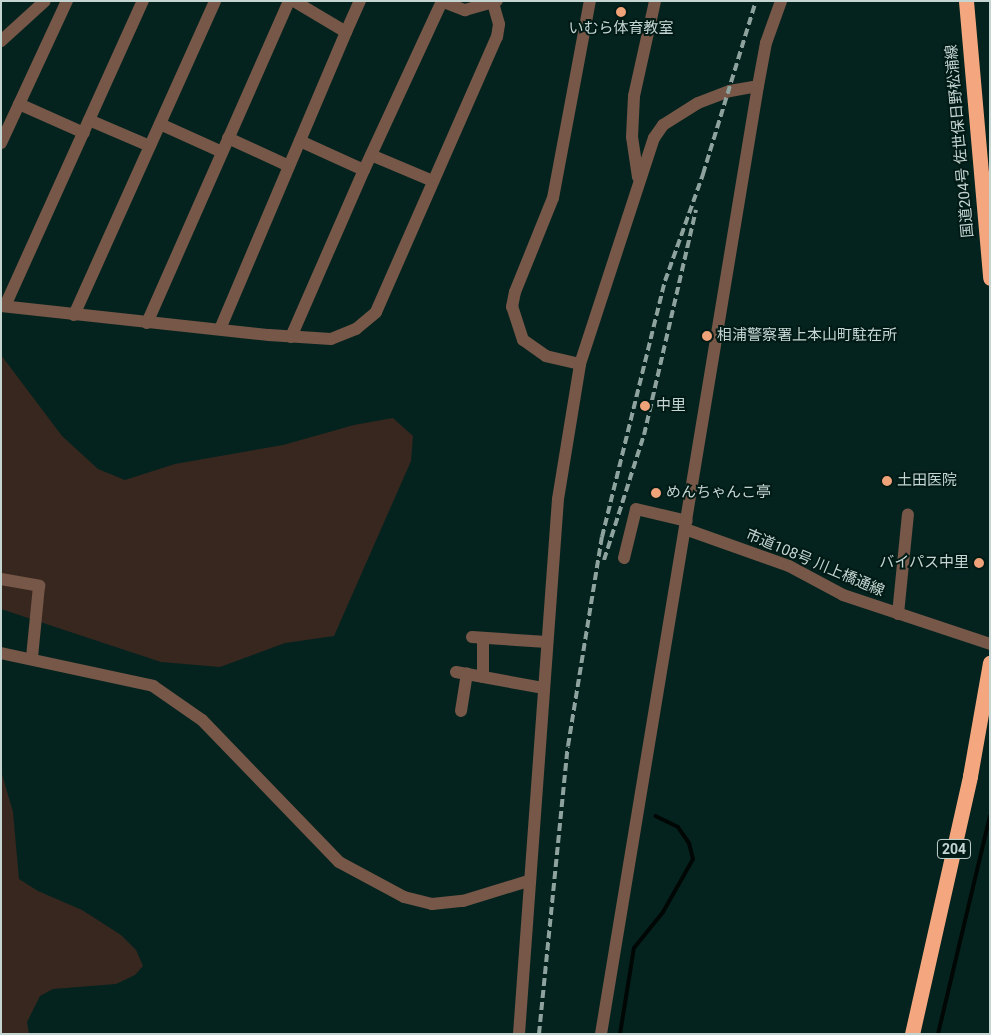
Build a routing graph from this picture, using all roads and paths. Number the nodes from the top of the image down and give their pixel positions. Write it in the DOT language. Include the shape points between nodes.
graph roads {
  1 [pos="45,1"];
  2 [pos="67,1"];
  3 [pos="143,1"];
  4 [pos="215,1"];
  5 [pos="289,1"];
  6 [pos="294,1"];
  7 [pos="360,1"];
  8 [pos="441,1"];
  9 [pos="590,1"];
  10 [pos="655,1"];
  11 [pos="780,1"];
  12 [pos="966,1"];
  13 [pos="495,2"];
  14 [pos="346,32"];
  15 [pos="1,41"];
  16 [pos="758,86"];
  17 [pos="19,104"];
  18 [pos="90,120"];
  19 [pos="5,124"];
  20 [pos="160,124"];
  21 [pos="84,133"];
  22 [pos="228,138"];
  23 [pos="300,141"];
  24 [pos="1,143"];
  25 [pos="150,146"];
  26 [pos="222,152"];
  27 [pos="371,155"];
  28 [pos="289,166"];
  29 [pos="364,170"];
  30 [pos="638,179"];
  31 [pos="433,181"];
  32 [pos="990,278"];
  33 [pos="3,306"];
  34 [pos="74,315"];
  35 [pos="146,323"];
  36 [pos="220,330"];
  37 [pos="291,337"];
  38 [pos="580,364"];
  39 [pos="908,514"];
  40 [pos="686,525"];
  41 [pos="624,558"];
  42 [pos="1,579"];
  43 [pos="898,614"];
  44 [pos="547,642"];
  45 [pos="990,644"];
  46 [pos="1,653"];
  47 [pos="32,658"];
  48 [pos="990,663"];
  49 [pos="483,677"];
  50 [pos="543,688"];
  51 [pos="461,711"];
  52 [pos="528,881"];
  53 [pos="520,1034"];
  54 [pos="601,1034"];
  55 [pos="912,1034"];
  1 -- 15 [label="street"];
  2 -- 17 [label="street"];
  3 -- 18 [label="street"];
  4 -- 20 [label="street"];
  5 -- 22 [label="street"];
  6 -- 14 [label="street"];
  7 -- 14 [label="street"];
  8 -- 13 [label="street" via="465,10"];
  8 -- 27 [label="street"];
  9 -- 38 [label="street" via="553,198 512,307 522,340 546,356"];
  10 -- 30 [label="street" via="646,30 634,96 632,137"];
  11 -- 16 [label="street" via="766,43"];
  12 -- 32 [label="highway, 国道204号 佐世保日野松浦線"];
  13 -- 31 [label="street" via="497,37"];
  14 -- 23 [label="street"];
  16 -- 30 [label="street" via="730,91 698,103 663,125 654,138"];
  16 -- 40 [label="street"];
  17 -- 19 [label="street"];
  17 -- 21 [label="street"];
  18 -- 21 [label="street"];
  18 -- 25 [label="street"];
  19 -- 24 [label="street"];
  20 -- 25 [label="street"];
  20 -- 26 [label="street"];
  21 -- 33 [label="street"];
  22 -- 26 [label="street"];
  22 -- 28 [label="street"];
  23 -- 28 [label="street"];
  23 -- 29 [label="street"];
  25 -- 34 [label="street"];
  26 -- 35 [label="street"];
  27 -- 29 [label="street"];
  27 -- 31 [label="street"];
  28 -- 36 [label="street"];
  29 -- 37 [label="street"];
  30 -- 38 [label="street"];
  31 -- 37 [label="street" via="376,312 356,329 331,339"];
  33 -- 34 [label="street"];
  34 -- 35 [label="street"];
  35 -- 36 [label="street"];
  36 -- 37 [label="street"];
  38 -- 44 [label="street" via="558,499"];
  39 -- 43 [label="street"];
  40 -- 41 [label="street, 市道108号 川上橋通線" via="636,509"];
  40 -- 43 [label="street, 市道108号 川上橋通線" via="789,566 843,595"];
  40 -- 54 [label="street"];
  42 -- 47 [label="street" via="39,586"];
  43 -- 45 [label="street, 市道108号 川上橋通線"];
  44 -- 49 [label="street" via="478,638"];
  44 -- 50 [label="street"];
  46 -- 47 [label="street"];
  47 -- 52 [label="street" via="153,686 175,699 202,720 339,862 404,897 432,904 455,902"];
  48 -- 55 [label="highway, 204" via="970,776"];
  49 -- 50 [label="street"];
  49 -- 51 [label="street" via="461,672"];
  50 -- 52 [label="street"];
  52 -- 53 [label="street"];
}
